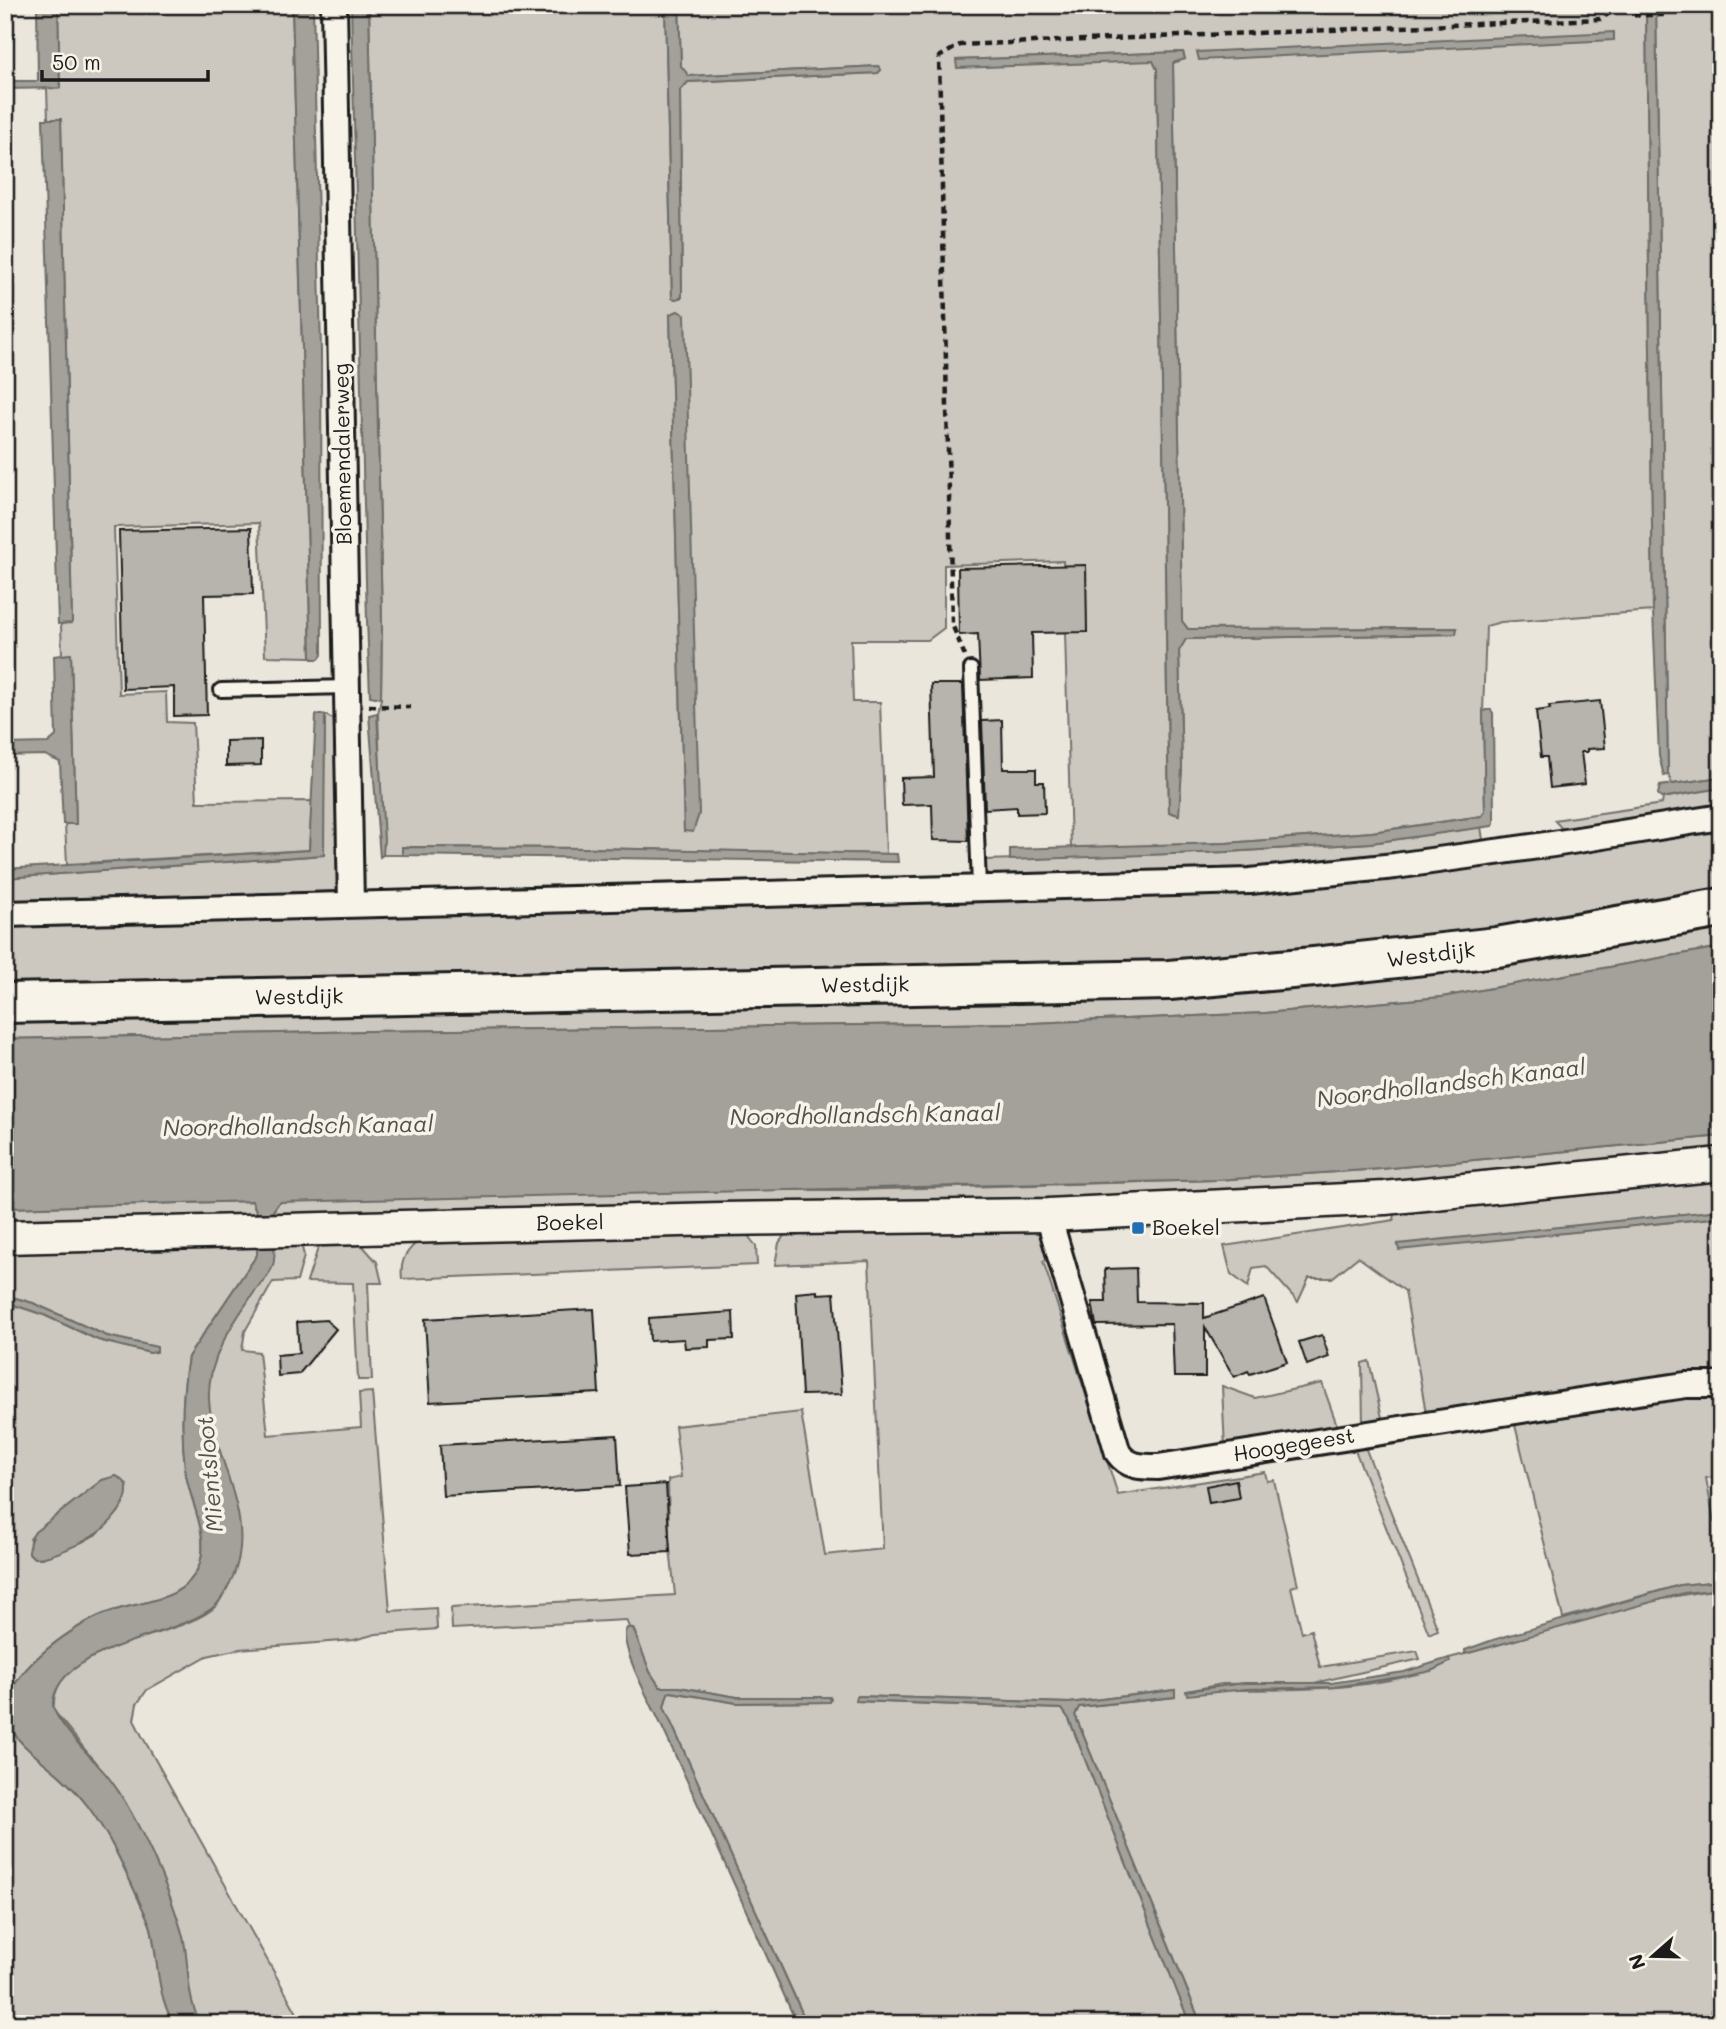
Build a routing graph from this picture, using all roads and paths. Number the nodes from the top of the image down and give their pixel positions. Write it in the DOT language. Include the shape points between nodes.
graph roads {
  1 [pos="334,5"];
  2 [pos="1623,6"];
  3 [pos="1666,15"];
  4 [pos="971,669"];
  5 [pos="221,690"];
  6 [pos="347,696"];
  7 [pos="410,707"];
  8 [pos="1721,817"];
  9 [pos="979,887"];
  10 [pos="351,904"];
  11 [pos="1721,908"];
  12 [pos="5,914"];
  13 [pos="5,1003"];
  14 [pos="1721,1164"];
  15 [pos="1048,1215"];
  16 [pos="5,1237"];
  17 [pos="1721,1385"];
  1 -- 6 [label="street, Bloemendalerweg"];
  2 -- 3 [label="path" via="1637,15"];
  2 -- 4 [label="path" via="1600,19 960,45 939,57 952,624"];
  4 -- 9 [label="lane"];
  5 -- 6 [label="lane"];
  6 -- 7 [label="path"];
  6 -- 10 [label="street, Bloemendalerweg"];
  8 -- 9 [label="street" via="1553,845 1263,880"];
  9 -- 10 [label="street"];
  10 -- 12 [label="street"];
  11 -- 13 [label="main road, Westdijk" via="1445,954 1169,980"];
  14 -- 15 [label="street, Boekel" via="1385,1198"];
  15 -- 16 [label="street, Boekel"];
  15 -- 17 [label="street, Hoogegeest" via="1118,1453 1131,1465 1158,1467 1624,1394"];
}
